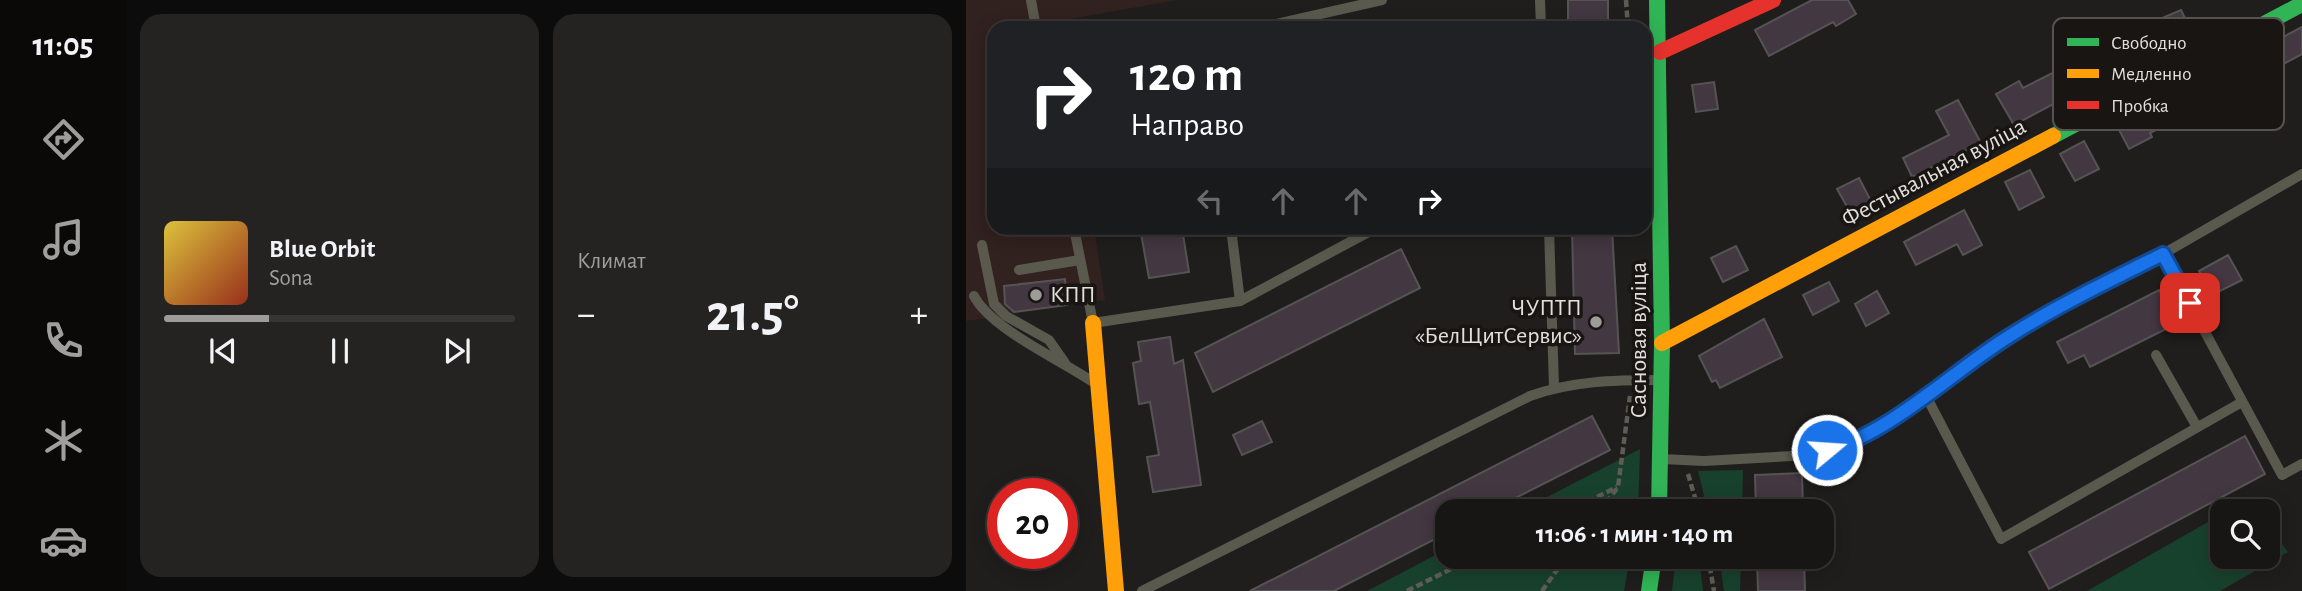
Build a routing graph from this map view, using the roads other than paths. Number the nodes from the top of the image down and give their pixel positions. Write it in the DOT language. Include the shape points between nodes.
graph roads {
  1 [pos="1031,0"];
  2 [pos="1382,0"];
  3 [pos="1540,0"];
  4 [pos="1657,0"];
  5 [pos="1773,0"];
  6 [pos="2302,4"];
  7 [pos="2276,18"];
  8 [pos="1035,21"];
  9 [pos="1290,21"];
  10 [pos="1541,21"];
  11 [pos="1660,52"];
  12 [pos="2064,130"];
  13 [pos="2302,174"];
  14 [pos="1075,235"];
  15 [pos="1232,235"];
  16 [pos="1363,235"];
  17 [pos="1549,235"];
  18 [pos="982,245"];
  19 [pos="2163,254"];
  20 [pos="1080,260"];
  21 [pos="1019,270"];
  22 [pos="974,296"];
  23 [pos="1240,300"];
  24 [pos="1093,323"];
  25 [pos="1662,343"];
  26 [pos="2156,355"];
  27 [pos="1065,363"];
  28 [pos="1662,380"];
  29 [pos="1098,386"];
  30 [pos="1554,387"];
  31 [pos="1925,394"];
  32 [pos="2242,402"];
  33 [pos="2196,428"];
  34 [pos="1662,459"];
  35 [pos="2302,464"];
  36 [pos="1660,499"];
  37 [pos="1652,569"];
  38 [pos="1116,591"];
  39 [pos="1142,591"];
  40 [pos="1649,591"];
  1 -- 8 [label="lane"];
  2 -- 9 [label="lane"];
  3 -- 10 [label="lane"];
  4 -- 11 [label="street, Сасновая вуліца"];
  5 -- 11 [label="street"];
  6 -- 7 [label="street, Фестывальная вуліца"];
  11 -- 25 [label="street, Сасновая вуліца"];
  12 -- 25 [label="street, Фестывальная вуліца"];
  13 -- 19 [label="lane"];
  14 -- 20 [label="lane"];
  15 -- 23 [label="lane"];
  16 -- 23 [label="lane"];
  17 -- 30 [label="lane"];
  18 -- 27 [label="lane" via="994,304 1049,340"];
  19 -- 31 [label="lane" via="2057,307"];
  19 -- 32 [label="lane"];
  20 -- 21 [label="lane"];
  20 -- 24 [label="lane"];
  22 -- 27 [label="lane" via="999,322"];
  23 -- 24 [label="lane"];
  24 -- 29 [label="street"];
  25 -- 28 [label="street, Сасновая вуліца"];
  26 -- 33 [label="lane"];
  27 -- 29 [label="lane"];
  28 -- 30 [label="lane"];
  28 -- 34 [label="street, Сасновая вуліца"];
  29 -- 38 [label="street"];
  30 -- 39 [label="lane"];
  31 -- 33 [label="lane" via="2001,539"];
  31 -- 34 [label="lane" via="1862,439 1810,455"];
  32 -- 33 [label="lane"];
  32 -- 35 [label="lane" via="2282,475"];
  34 -- 36 [label="street, Сасновая вуліца"];
  37 -- 40 [label="street"];
}
